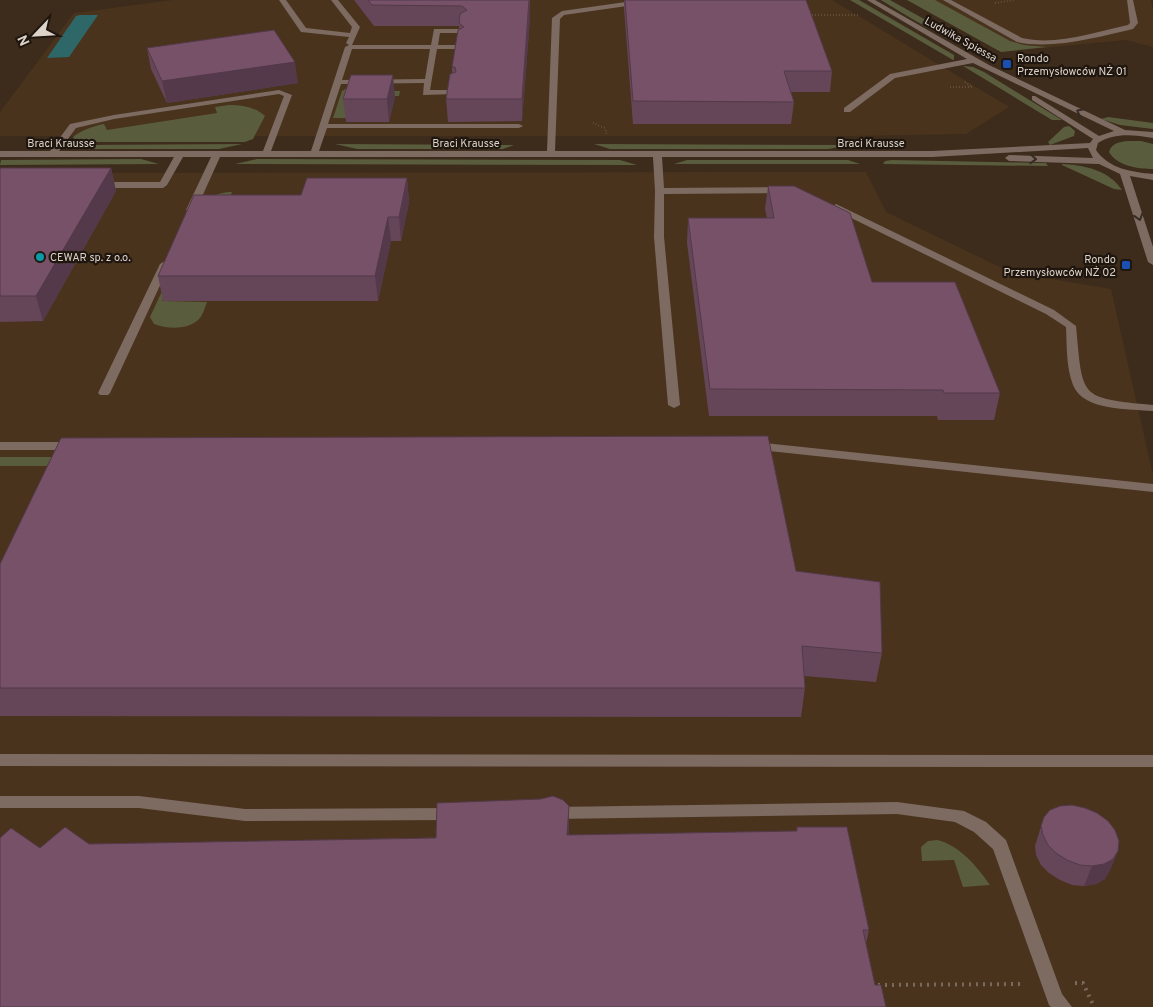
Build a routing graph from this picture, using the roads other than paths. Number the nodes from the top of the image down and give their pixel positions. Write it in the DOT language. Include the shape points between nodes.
graph roads {
  1 [pos="282,0"];
  2 [pos="334,0"];
  3 [pos="655,0"];
  4 [pos="870,0"];
  5 [pos="946,0"];
  6 [pos="1130,0"];
  7 [pos="462,31"];
  8 [pos="353,35"];
  9 [pos="348,47"];
  10 [pos="434,47"];
  11 [pos="460,47"];
  12 [pos="975,60"];
  13 [pos="986,67"];
  14 [pos="428,81"];
  15 [pos="337,82"];
  16 [pos="452,92"];
  17 [pos="847,110"];
  18 [pos="322,126"];
  19 [pos="519,126"];
  20 [pos="1125,133"];
  21 [pos="1153,135"];
  22 [pos="1095,142"];
  23 [pos="0,154"];
  24 [pos="52,154"];
  25 [pos="180,154"];
  26 [pos="217,154"];
  27 [pos="266,154"];
  28 [pos="314,154"];
  29 [pos="551,154"];
  30 [pos="657,154"];
  31 [pos="932,154"];
  32 [pos="1100,161"];
  33 [pos="1124,172"];
  34 [pos="1153,177"];
  35 [pos="90,185"];
  36 [pos="660,191"];
  37 [pos="797,191"];
  38 [pos="830,204"];
  39 [pos="184,223"];
  40 [pos="172,250"];
  41 [pos="1153,262"];
  42 [pos="104,393"];
  43 [pos="674,406"];
  44 [pos="1153,408"];
  45 [pos="0,446"];
  46 [pos="89,446"];
  47 [pos="742,446"];
  48 [pos="1153,488"];
  49 [pos="0,760"];
  50 [pos="1153,761"];
  51 [pos="0,802"];
  52 [pos="539,813"];
  53 [pos="469,814"];
  54 [pos="1063,1007"];
  1 -- 8 [label="street" via="304,30"];
  2 -- 8 [label="street" via="356,27"];
  3 -- 29 [label="street" via="562,13 556,18"];
  4 -- 12 [label="street, Ludwika Spiessa"];
  5 -- 6 [label="street" via="1020,40 1042,43 1130,27 1134,23"];
  7 -- 10 [label="street" via="437,31"];
  8 -- 9 [label="street"];
  9 -- 10 [label="street"];
  9 -- 15 [label="street"];
  10 -- 11 [label="street"];
  10 -- 14 [label="street"];
  12 -- 13 [label="street, Ludwika Spiessa"];
  12 -- 17 [label="street" via="893,76"];
  20 -- 13 [label="street, Ludwika Spiessa, one-way"];
  13 -- 22 [label="street"];
  14 -- 15 [label="street"];
  14 -- 16 [label="street" via="426,93"];
  15 -- 18 [label="street"];
  18 -- 19 [label="street"];
  18 -- 28 [label="street"];
  20 -- 21 [label="street"];
  20 -- 22 [label="street, Braci Krausse"];
  22 -- 31 [label="street, Braci Krausse"];
  22 -- 32 [label="street" via="1094,156"];
  23 -- 24 [label="street, Braci Krausse"];
  24 -- 25 [label="street, Braci Krausse"];
  24 -- 27 [label="street" via="74,126 279,92 288,95"];
  25 -- 26 [label="street, Braci Krausse"];
  25 -- 35 [label="street" via="163,185"];
  26 -- 27 [label="street, Braci Krausse"];
  26 -- 39 [label="street"];
  27 -- 28 [label="street, Braci Krausse"];
  28 -- 29 [label="street, Braci Krausse"];
  29 -- 30 [label="street, Braci Krausse"];
  30 -- 31 [label="street, Braci Krausse"];
  30 -- 36 [label="street"];
  31 -- 32 [label="street, Braci Krausse, one-way"];
  32 -- 33 [label="street"];
  33 -- 34 [label="street"];
  33 -- 41 [label="street, one-way"];
  36 -- 37 [label="street"];
  36 -- 43 [label="street" via="659,237"];
  38 -- 44 [label="street" via="1050,312 1071,326 1077,378 1082,392 1098,402"];
  40 -- 42 [label="street"];
  45 -- 46 [label="street"];
  47 -- 48 [label="street"];
  49 -- 50 [label="street"];
  51 -- 53 [label="street" via="139,802 245,815"];
  52 -- 54 [label="street" via="897,808 958,816 980,827 1000,845 1055,999"];
}
